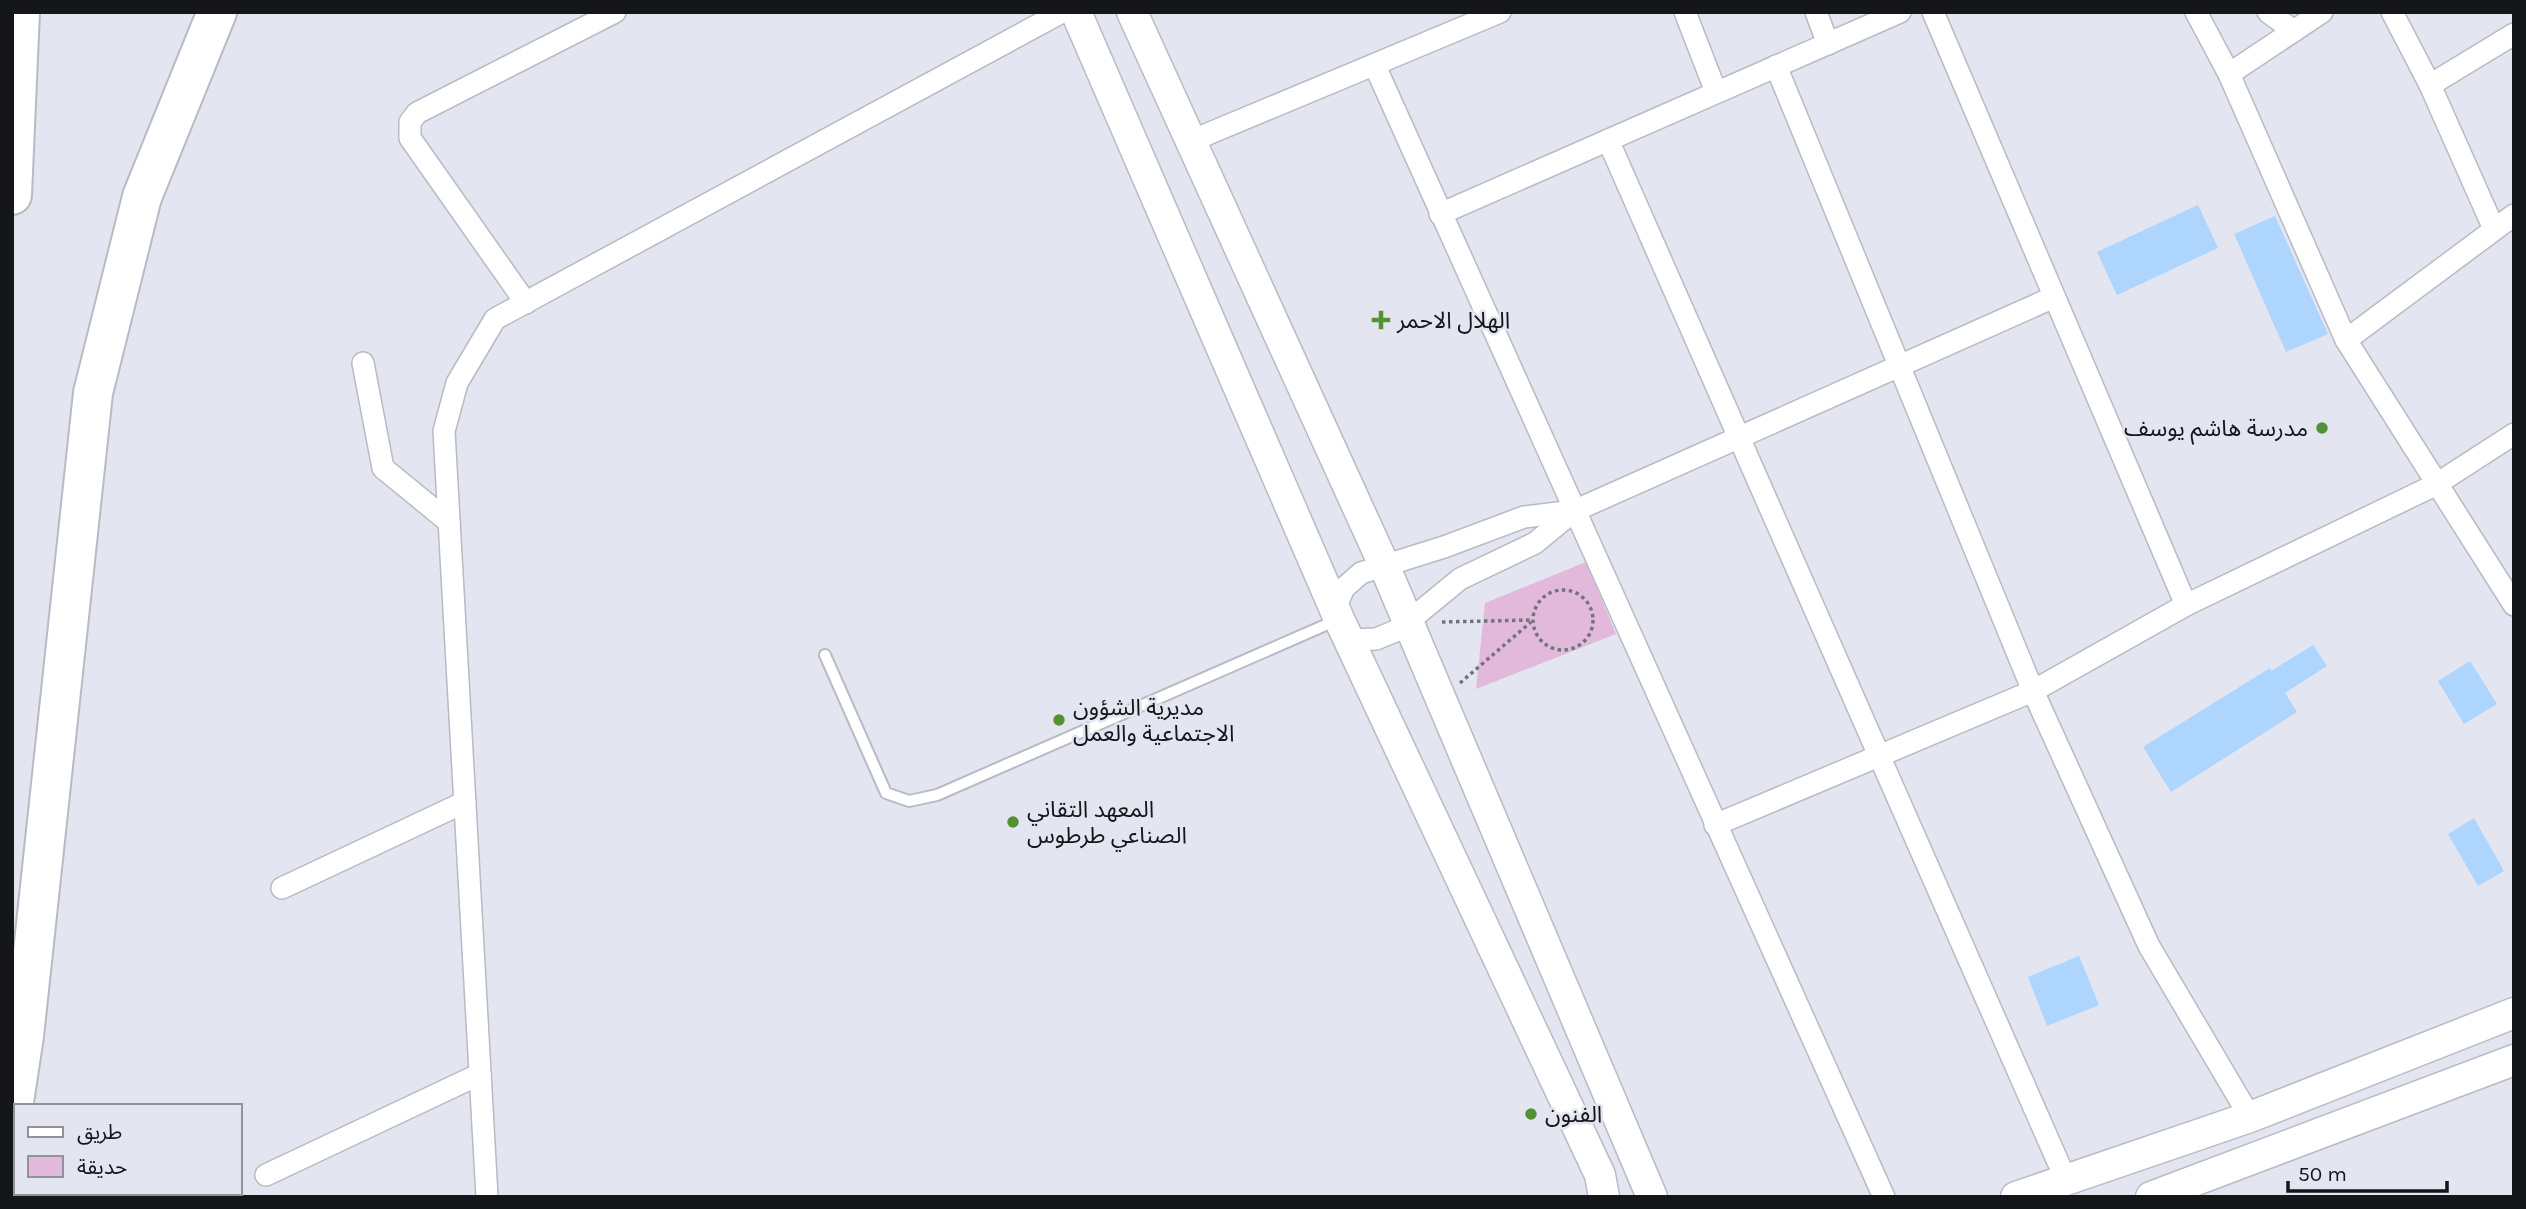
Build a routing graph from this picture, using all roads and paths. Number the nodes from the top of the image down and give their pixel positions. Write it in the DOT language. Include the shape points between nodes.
graph roads {
  1 [pos="20,12"];
  2 [pos="217,12"];
  3 [pos="615,12"];
  4 [pos="1062,12"];
  5 [pos="1076,12"];
  6 [pos="1132,12"];
  7 [pos="1500,12"];
  8 [pos="1685,12"];
  9 [pos="1815,12"];
  10 [pos="1900,12"];
  11 [pos="1933,12"];
  12 [pos="2196,12"];
  13 [pos="2268,12"];
  14 [pos="2322,12"];
  15 [pos="2392,12"];
  16 [pos="2294,31"];
  17 [pos="2514,34"];
  18 [pos="1828,44"];
  19 [pos="1375,66"];
  20 [pos="1776,66"];
  21 [pos="2229,74"];
  22 [pos="2430,85"];
  23 [pos="1716,92"];
  24 [pos="1608,140"];
  25 [pos="1191,141"];
  26 [pos="12,195"];
  27 [pos="1440,214"];
  28 [pos="2514,215"];
  29 [pos="2494,229"];
  30 [pos="2054,298"];
  31 [pos="526,303"];
  32 [pos="2346,340"];
  33 [pos="363,363"];
  34 [pos="1899,366"];
  35 [pos="2514,434"];
  36 [pos="1739,437"];
  37 [pos="2435,485"];
  38 [pos="1574,510"];
  39 [pos="449,523"];
  40 [pos="1384,565"];
  41 [pos="2186,605"];
  42 [pos="2514,605"];
  43 [pos="1533,620"];
  44 [pos="1341,622"];
  45 [pos="1408,622"];
  46 [pos="825,655"];
  47 [pos="2033,691"];
  48 [pos="1441,700"];
  49 [pos="1879,756"];
  50 [pos="465,802"];
  51 [pos="1715,825"];
  52 [pos="282,888"];
  53 [pos="2514,1013"];
  54 [pos="2514,1060"];
  55 [pos="480,1074"];
  56 [pos="12,1115"];
  57 [pos="2250,1117"];
  58 [pos="266,1175"];
  59 [pos="2066,1180"];
  60 [pos="1655,1191"];
  61 [pos="486,1197"];
  62 [pos="1604,1197"];
  63 [pos="1884,1197"];
  64 [pos="2016,1197"];
  65 [pos="2151,1197"];
  1 -- 26 [label="highway"];
  2 -- 56 [label="highway" via="142,197 93,393"];
  3 -- 31 [label="street" via="417,113 410,122 410,138"];
  4 -- 31 [label="street"];
  5 -- 44 [label="street"];
  6 -- 25 [label="street"];
  7 -- 19 [label="street"];
  8 -- 23 [label="street"];
  9 -- 18 [label="street"];
  10 -- 18 [label="street"];
  11 -- 30 [label="street"];
  12 -- 21 [label="street"];
  13 -- 16 [label="street"];
  14 -- 16 [label="street"];
  15 -- 22 [label="street"];
  16 -- 21 [label="street"];
  17 -- 22 [label="street"];
  18 -- 20 [label="street"];
  19 -- 25 [label="street"];
  19 -- 27 [label="street"];
  20 -- 23 [label="street"];
  20 -- 34 [label="street"];
  21 -- 32 [label="street"];
  22 -- 29 [label="street"];
  23 -- 24 [label="street"];
  24 -- 27 [label="street"];
  24 -- 36 [label="street"];
  25 -- 40 [label="street"];
  27 -- 38 [label="street"];
  28 -- 29 [label="street"];
  29 -- 32 [label="street"];
  30 -- 34 [label="street"];
  30 -- 41 [label="street"];
  31 -- 39 [label="street" via="495,319 457,383 444,431"];
  32 -- 37 [label="street"];
  33 -- 39 [label="street" via="383,468"];
  34 -- 36 [label="street"];
  34 -- 47 [label="street"];
  35 -- 37 [label="street"];
  36 -- 38 [label="street"];
  36 -- 49 [label="street"];
  37 -- 41 [label="street"];
  37 -- 42 [label="street"];
  38 -- 40 [label="street" via="1524,517"];
  38 -- 45 [label="street" via="1541,540 1460,579"];
  38 -- 51 [label="street"];
  39 -- 50 [label="street"];
  40 -- 44 [label="street" via="1361,573 1338,597"];
  40 -- 45 [label="street"];
  41 -- 47 [label="street"];
  43 -- 43 [label="path" via="1539,639 1556,650 1566,650 1589,634 1592,615 1583,597 1565,590 1539,601"];
  43 -- 45 [label="path"];
  43 -- 48 [label="path"];
  44 -- 45 [label="street" via="1376,639"];
  44 -- 46 [label="lane" via="937,795 909,801 886,793"];
  44 -- 62 [label="street" via="1600,1175"];
  45 -- 48 [label="street"];
  47 -- 49 [label="street"];
  47 -- 57 [label="street" via="2150,946"];
  48 -- 60 [label="street"];
  49 -- 51 [label="street"];
  49 -- 59 [label="street"];
  50 -- 52 [label="street"];
  50 -- 55 [label="street"];
  51 -- 63 [label="street"];
  53 -- 57 [label="street"];
  54 -- 65 [label="street"];
  55 -- 58 [label="street"];
  55 -- 61 [label="street"];
  57 -- 59 [label="street"];
  59 -- 64 [label="street"];
}
